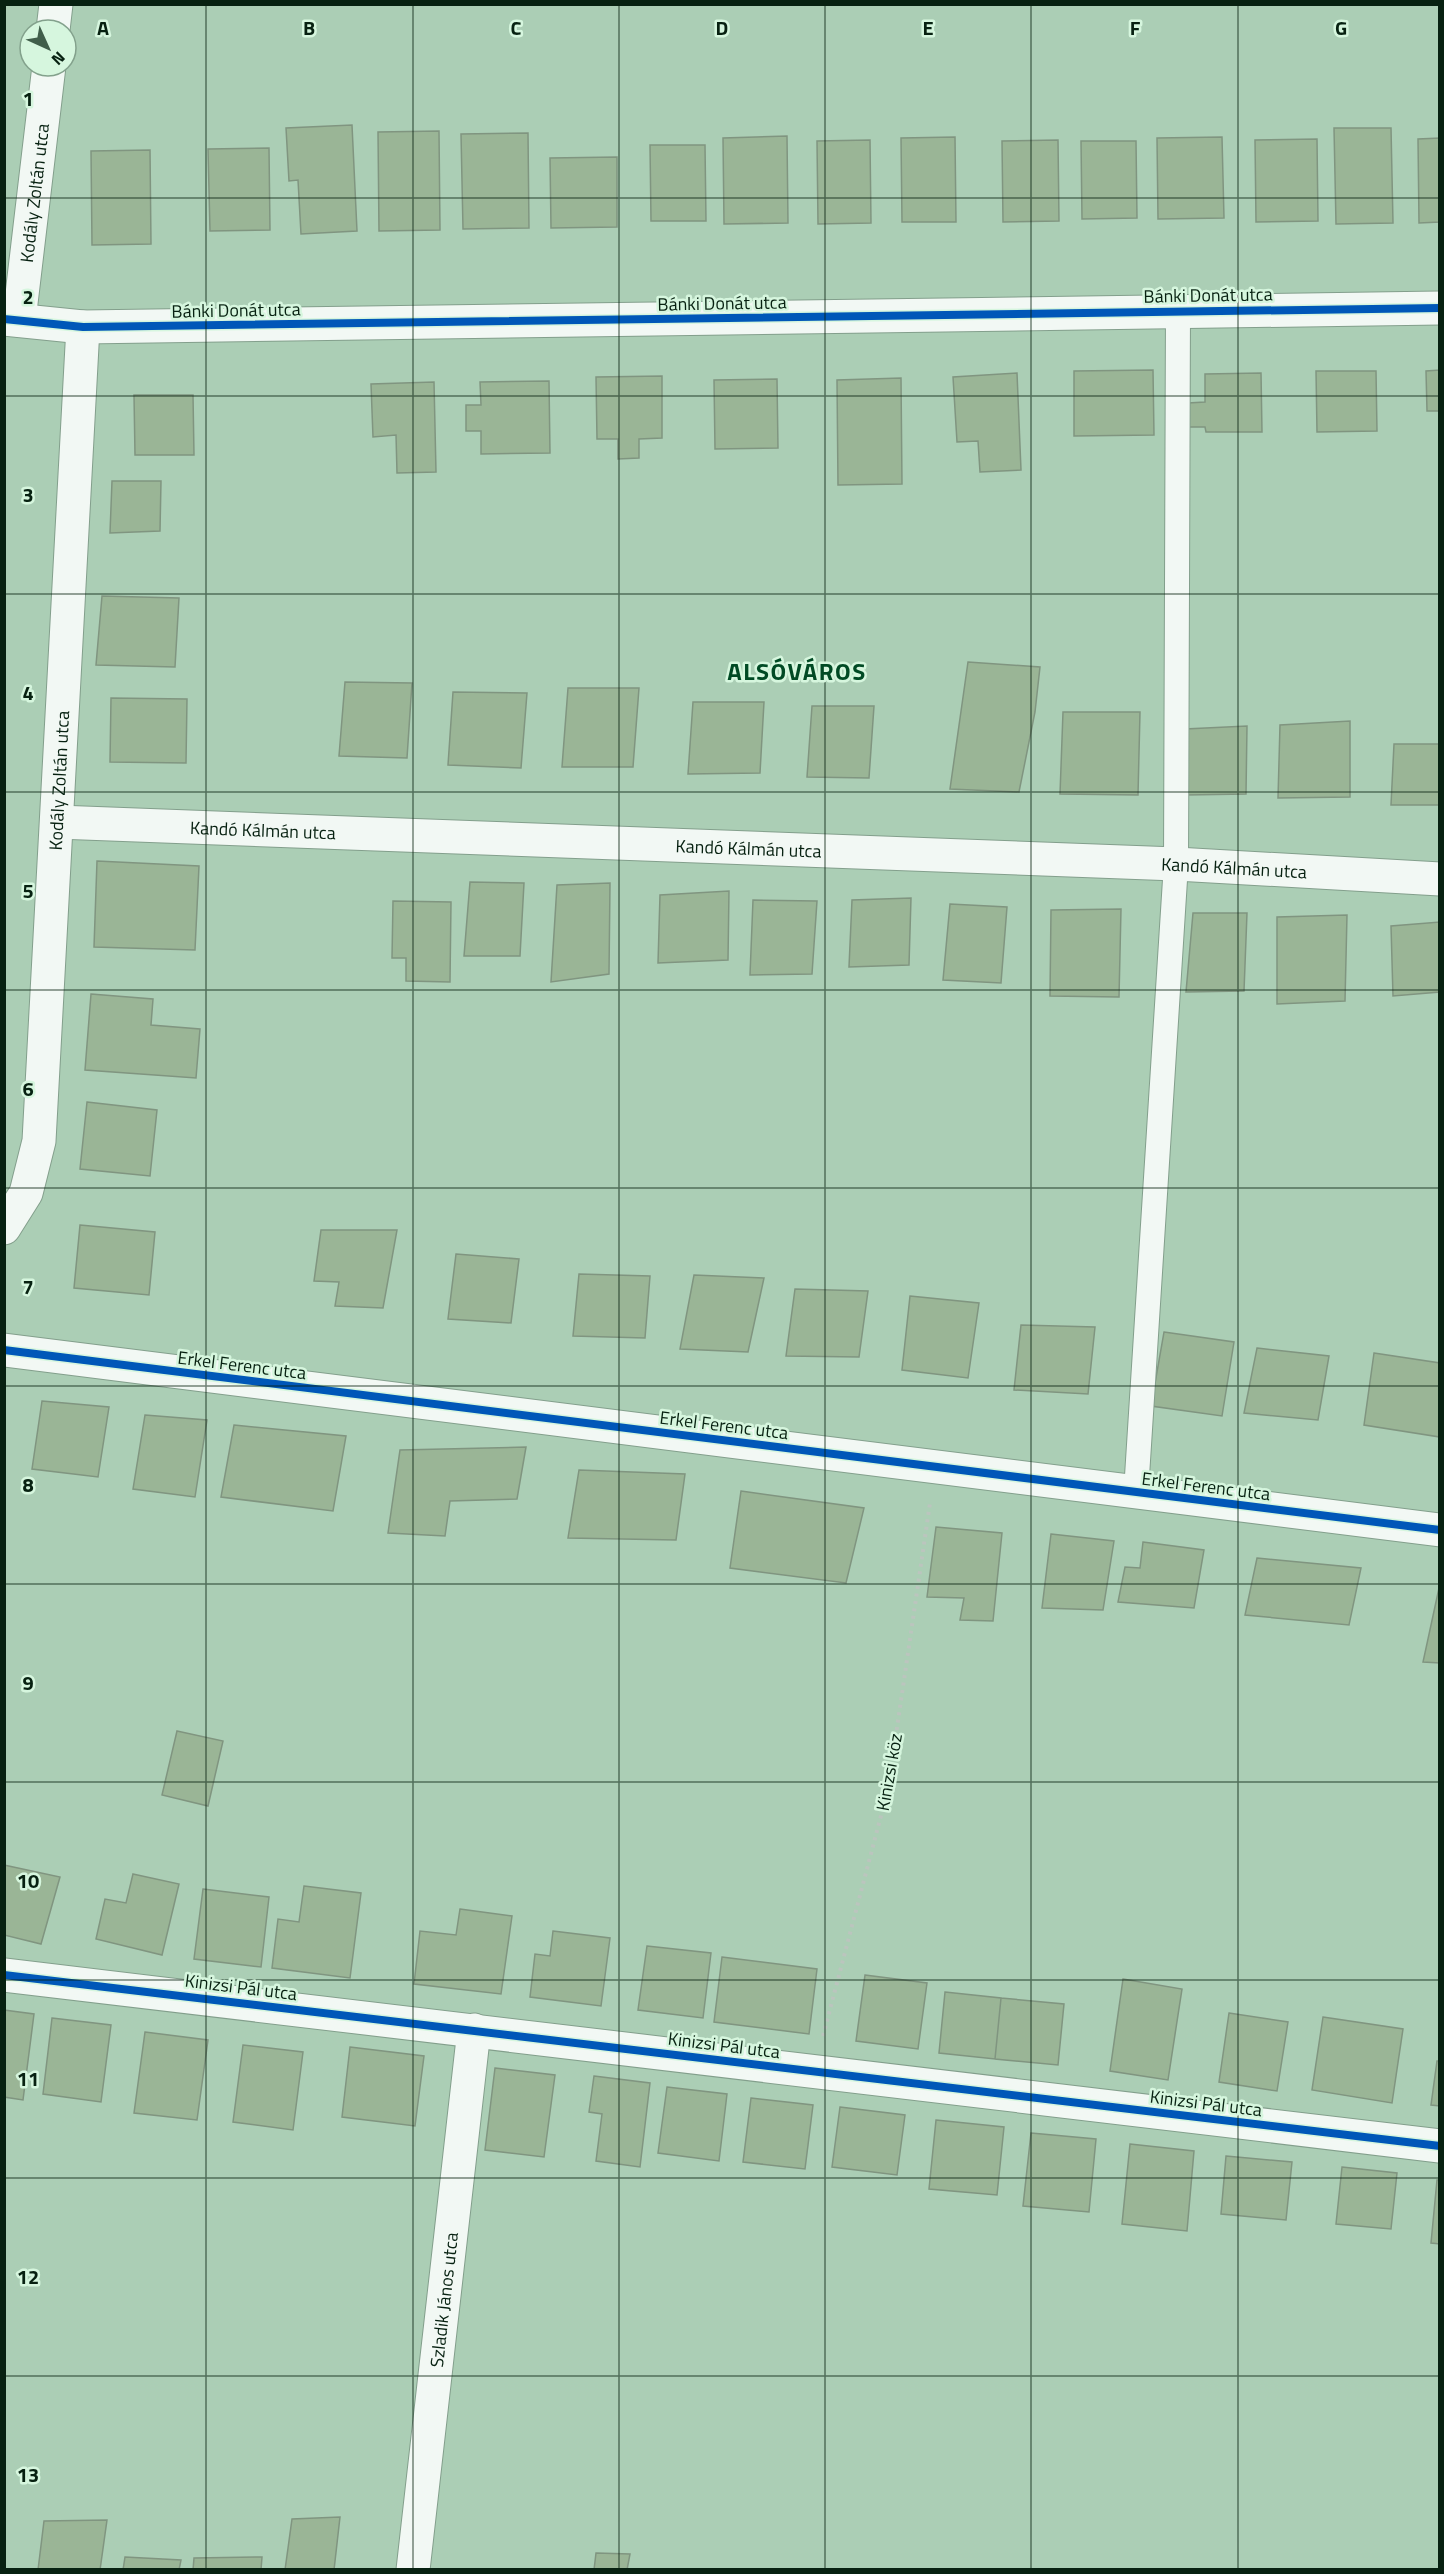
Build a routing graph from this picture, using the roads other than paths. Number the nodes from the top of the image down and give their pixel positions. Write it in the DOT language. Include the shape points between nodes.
graph roads {
  1 [pos="47,78"];
  2 [pos="1440,308"];
  3 [pos="1178,310"];
  4 [pos="12,319"];
  5 [pos="83,327"];
  6 [pos="57,822"];
  7 [pos="1176,864"];
  8 [pos="1440,879"];
  9 [pos="4,1228"];
  10 [pos="4,1350"];
  11 [pos="1136,1492"];
  12 [pos="1440,1530"];
  13 [pos="4,1975"];
  14 [pos="474,2030"];
  15 [pos="1440,2146"];
  16 [pos="413,2570"];
  1 -- 4 [label="street, Kodály Zoltán utca"];
  2 -- 3 [label="street, Bánki Donát utca"];
  3 -- 5 [label="street, Bánki Donát utca"];
  3 -- 7 [label="lane"];
  4 -- 5 [label="street, Bánki Donát utca"];
  5 -- 6 [label="street, Kodály Zoltán utca"];
  6 -- 7 [label="street, Kandó Kálmán utca"];
  6 -- 9 [label="street, Kodály Zoltán utca" via="39,1141 26,1193"];
  7 -- 8 [label="street, Kandó Kálmán utca"];
  7 -- 11 [label="lane"];
  10 -- 11 [label="street, Erkel Ferenc utca"];
  11 -- 12 [label="street, Erkel Ferenc utca"];
  13 -- 14 [label="street, Kinizsi Pál utca"];
  14 -- 15 [label="street, Kinizsi Pál utca"];
  14 -- 16 [label="street, Szladik János utca"];
}
